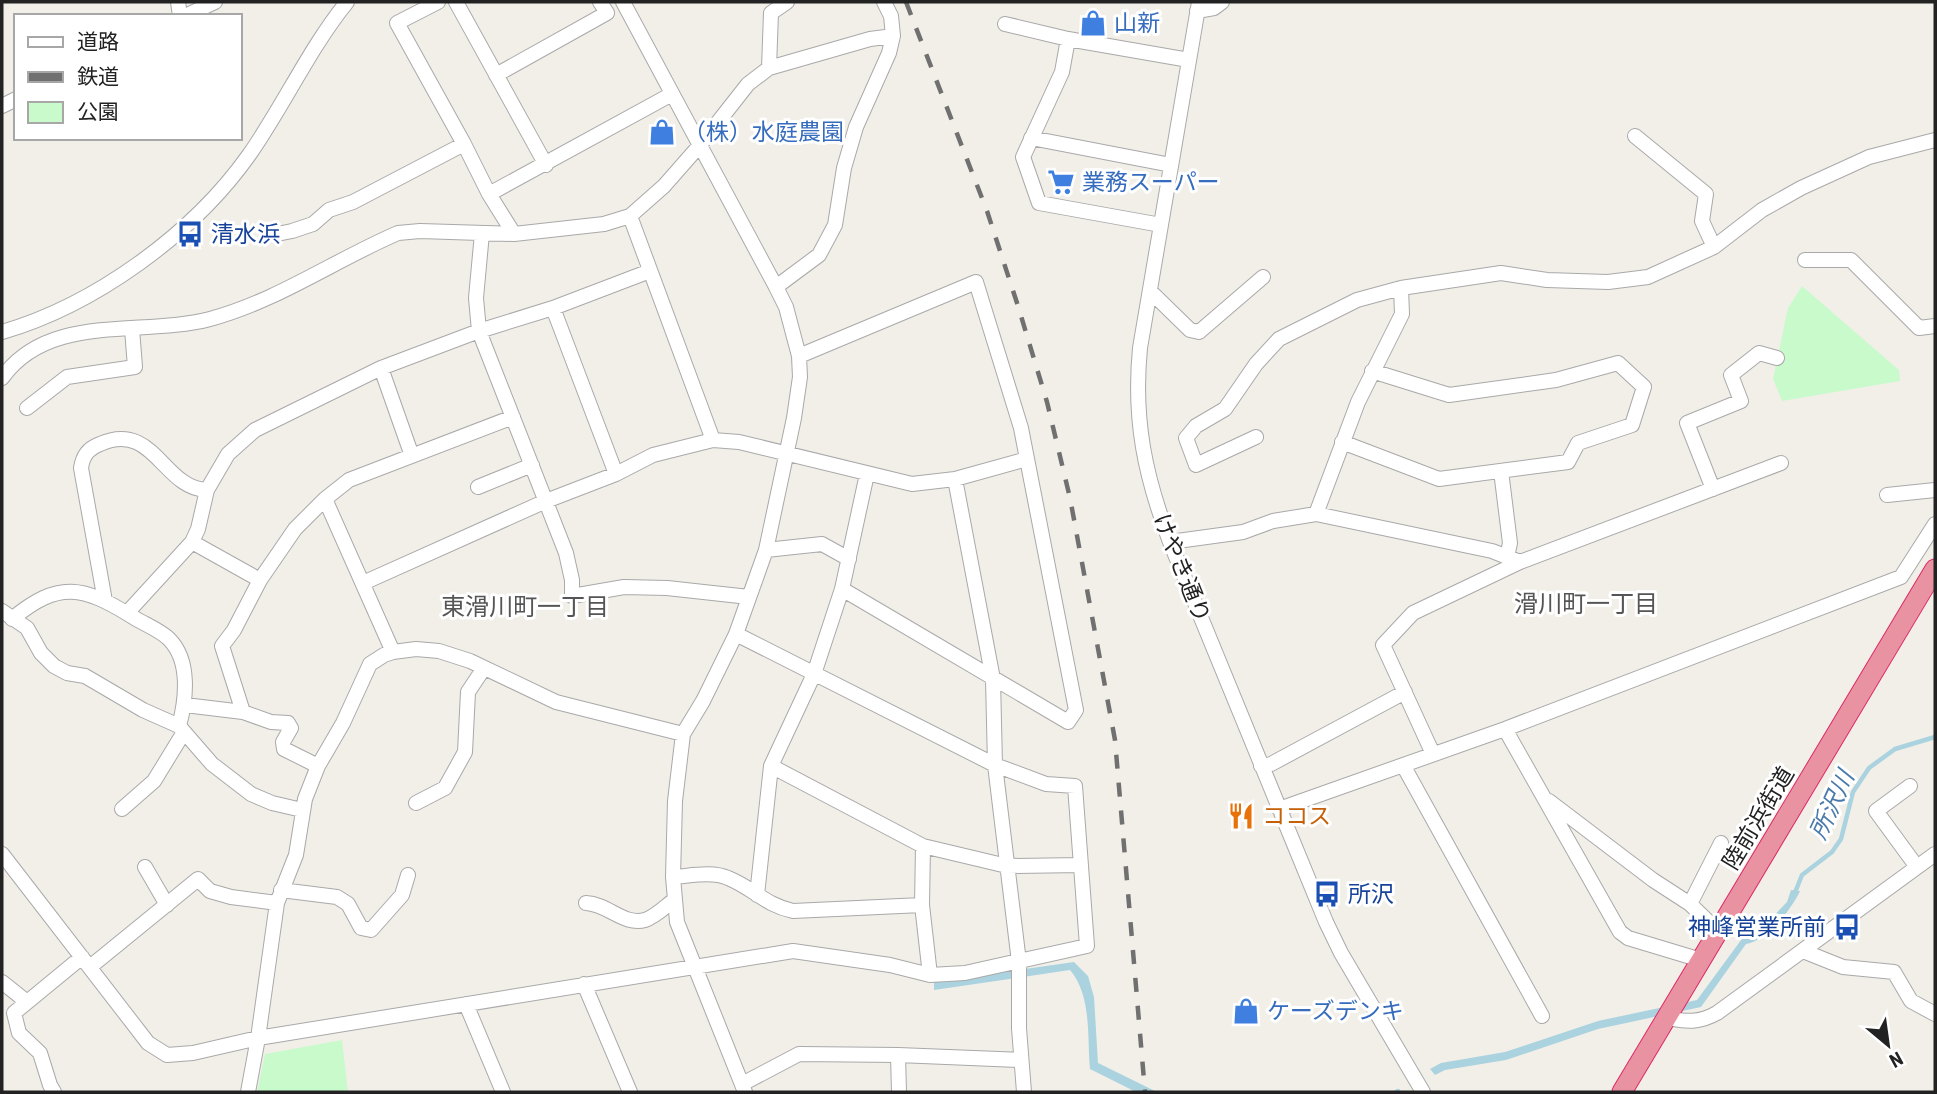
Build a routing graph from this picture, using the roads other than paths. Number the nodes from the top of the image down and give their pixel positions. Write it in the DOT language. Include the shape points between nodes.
graph roads {
  1 [pos="215,2"];
  2 [pos="347,2"];
  3 [pos="438,2"];
  4 [pos="456,2"];
  5 [pos="600,2"];
  6 [pos="623,2"];
  7 [pos="786,2"];
  8 [pos="884,2"];
  9 [pos="1222,2"];
  10 [pos="1198,6"];
  11 [pos="768,7"];
  12 [pos="188,14"];
  13 [pos="1005,24"];
  14 [pos="893,36"];
  15 [pos="1068,39"];
  16 [pos="1189,60"];
  17 [pos="769,68"];
  18 [pos="496,75"];
  19 [pos="672,94"];
  20 [pos="1635,135"];
  21 [pos="1031,138"];
  22 [pos="1935,140"];
  23 [pos="464,144"];
  24 [pos="700,145"];
  25 [pos="546,165"];
  26 [pos="1171,165"];
  27 [pos="489,194"];
  28 [pos="630,216"];
  29 [pos="1161,225"];
  30 [pos="482,233"];
  31 [pos="277,234"];
  32 [pos="514,234"];
  33 [pos="1714,247"];
  34 [pos="1805,260"];
  35 [pos="650,271"];
  36 [pos="1263,277"];
  37 [pos="776,287"];
  38 [pos="1401,288"];
  39 [pos="1150,290"];
  40 [pos="553,308"];
  41 [pos="1935,326"];
  42 [pos="132,328"];
  43 [pos="479,331"];
  44 [pos="2,332"];
  45 [pos="799,356"];
  46 [pos="1777,358"];
  47 [pos="381,368"];
  48 [pos="1372,371"];
  49 [pos="2,378"];
  50 [pos="27,408"];
  51 [pos="513,417"];
  52 [pos="1256,436"];
  53 [pos="713,440"];
  54 [pos="1342,442"];
  55 [pos="787,454"];
  56 [pos="412,456"];
  57 [pos="1027,459"];
  58 [pos="1781,463"];
  59 [pos="532,465"];
  60 [pos="1501,471"];
  61 [pos="616,474"];
  62 [pos="867,474"];
  63 [pos="955,479"];
  64 [pos="478,487"];
  65 [pos="1713,489"];
  66 [pos="1935,489"];
  67 [pos="208,490"];
  68 [pos="1887,495"];
  69 [pos="325,499"];
  70 [pos="546,500"];
  71 [pos="1316,514"];
  72 [pos="1935,524"];
  73 [pos="192,542"];
  74 [pos="1170,542"];
  75 [pos="766,550"];
  76 [pos="849,559"];
  77 [pos="1513,560"];
  78 [pos="1935,569"];
  79 [pos="260,580"];
  80 [pos="363,583"];
  81 [pos="842,589"];
  82 [pos="749,597"];
  83 [pos="105,601"];
  84 [pos="127,613"];
  85 [pos="7,615"];
  86 [pos="736,634"];
  87 [pos="393,652"];
  88 [pos="484,668"];
  89 [pos="814,674"];
  90 [pos="993,679"];
  91 [pos="1405,692"];
  92 [pos="185,705"];
  93 [pos="243,712"];
  94 [pos="182,729"];
  95 [pos="1505,729"];
  96 [pos="683,734"];
  97 [pos="1433,754"];
  98 [pos="995,765"];
  99 [pos="1402,765"];
  100 [pos="318,766"];
  101 [pos="771,766"];
  102 [pos="1261,766"];
  103 [pos="1910,786"];
  104 [pos="1545,798"];
  105 [pos="416,803"];
  106 [pos="122,809"];
  107 [pos="302,810"];
  108 [pos="1279,810"];
  109 [pos="1721,843"];
  110 [pos="923,846"];
  111 [pos="2,854"];
  112 [pos="1935,854"];
  113 [pos="1081,865"];
  114 [pos="1007,866"];
  115 [pos="145,867"];
  116 [pos="1917,867"];
  117 [pos="408,875"];
  118 [pos="673,877"];
  119 [pos="757,895"];
  120 [pos="279,896"];
  121 [pos="674,900"];
  122 [pos="586,903"];
  123 [pos="1690,904"];
  124 [pos="167,905"];
  125 [pos="922,905"];
  126 [pos="1719,932"];
  127 [pos="1803,951"];
  128 [pos="1701,960"];
  129 [pos="86,962"];
  130 [pos="1019,962"];
  131 [pos="695,966"];
  132 [pos="930,975"];
  133 [pos="2,982"];
  134 [pos="584,984"];
  135 [pos="27,1002"];
  136 [pos="466,1004"];
  137 [pos="1542,1016"];
  138 [pos="1934,1017"];
  139 [pos="1667,1018"];
  140 [pos="258,1038"];
  141 [pos="898,1055"];
  142 [pos="1021,1060"];
  143 [pos="744,1088"];
  144 [pos="54,1092"];
  145 [pos="248,1092"];
  146 [pos="503,1092"];
  147 [pos="630,1092"];
  148 [pos="899,1092"];
  149 [pos="1024,1092"];
  150 [pos="1423,1092"];
  151 [pos="1622,1092"];
  1 -- 12 [label="street"];
  2 -- 44 [label="street" via="242,164 177,233 88,296"];
  3 -- 23 [label="street" via="397,23"];
  4 -- 18 [label="street"];
  5 -- 18 [label="street" via="607,13"];
  6 -- 19 [label="street"];
  7 -- 11 [label="street"];
  8 -- 14 [label="street"];
  9 -- 10 [label="street" via="1214,8"];
  10 -- 16 [label="street, けやき通り"];
  11 -- 17 [label="street"];
  13 -- 15 [label="street"];
  14 -- 17 [label="street"];
  14 -- 37 [label="street" via="853,138 835,225 819,255"];
  15 -- 16 [label="street"];
  15 -- 21 [label="street" via="1062,72"];
  16 -- 26 [label="street, けやき通り"];
  17 -- 24 [label="street" via="748,84"];
  18 -- 25 [label="street"];
  19 -- 24 [label="street"];
  19 -- 25 [label="street"];
  20 -- 33 [label="street" via="1706,194 1702,221"];
  21 -- 26 [label="street"];
  21 -- 29 [label="street" via="1023,157 1039,203"];
  22 -- 33 [label="street" via="1869,157 1801,188 1762,210"];
  23 -- 27 [label="street"];
  23 -- 31 [label="street" via="329,210 313,224"];
  24 -- 28 [label="street"];
  24 -- 37 [label="street"];
  25 -- 27 [label="street"];
  26 -- 29 [label="street, けやき通り"];
  27 -- 32 [label="street"];
  28 -- 32 [label="street" via="604,225"];
  28 -- 35 [label="street"];
  29 -- 39 [label="street, けやき通り"];
  30 -- 32 [label="street"];
  30 -- 42 [label="street" via="398,233 242,309 177,326"];
  30 -- 43 [label="street" via="476,298"];
  33 -- 38 [label="street" via="1648,277 1608,282 1502,273"];
  34 -- 41 [label="street" via="1851,260 1919,328"];
  35 -- 40 [label="street"];
  35 -- 53 [label="street"];
  36 -- 39 [label="street" via="1199,332 1190,330"];
  37 -- 45 [label="street"];
  38 -- 48 [label="street" via="1402,314"];
  38 -- 52 [label="street" via="1357,300 1279,339 1225,409 1196,426 1186,438 1196,466"];
  39 -- 74 [label="street, けやき通り" via="1138,375 1139,432 1154,501"];
  40 -- 43 [label="street"];
  40 -- 61 [label="street"];
  42 -- 49 [label="street" via="90,330 64,337 23,357"];
  42 -- 50 [label="street" via="135,367 67,377"];
  43 -- 47 [label="street"];
  43 -- 51 [label="street"];
  45 -- 55 [label="street" via="800,377"];
  45 -- 57 [label="street" via="976,282"];
  46 -- 65 [label="street" via="1759,353 1731,375 1741,401 1687,423"];
  47 -- 56 [label="street"];
  47 -- 67 [label="street" via="255,430 228,454"];
  48 -- 54 [label="street"];
  48 -- 60 [label="street" via="1449,395 1556,380 1618,363 1644,387 1632,425 1578,443 1568,462"];
  51 -- 56 [label="street"];
  51 -- 59 [label="street"];
  53 -- 55 [label="street"];
  53 -- 61 [label="street" via="653,455"];
  54 -- 60 [label="street" via="1439,479"];
  54 -- 71 [label="street"];
  55 -- 62 [label="street"];
  55 -- 75 [label="street"];
  56 -- 69 [label="street" via="349,480"];
  57 -- 63 [label="street"];
  57 -- 90 [label="street" via="1076,710 1068,722"];
  58 -- 65 [label="street"];
  59 -- 64 [label="street"];
  59 -- 70 [label="street"];
  60 -- 77 [label="street"];
  61 -- 70 [label="street"];
  62 -- 63 [label="street" via="912,484"];
  62 -- 76 [label="street"];
  63 -- 90 [label="street"];
  65 -- 77 [label="street"];
  66 -- 68 [label="street"];
  67 -- 73 [label="street"];
  67 -- 83 [label="street" via="187,485 134,440 108,440 83,456 81,468"];
  69 -- 79 [label="street" via="295,529"];
  69 -- 80 [label="street"];
  70 -- 80 [label="street"];
  70 -- 82 [label="street" via="566,553 572,596 624,587"];
  71 -- 74 [label="street" via="1243,532"];
  71 -- 77 [label="street" via="1492,551"];
  72 -- 95 [label="street" via="1901,578"];
  73 -- 79 [label="street"];
  73 -- 84 [label="street"];
  74 -- 102 [label="street, けやき通り"];
  75 -- 76 [label="street" via="822,544"];
  75 -- 82 [label="street"];
  76 -- 81 [label="street"];
  77 -- 91 [label="street" via="1413,612 1383,645"];
  78 -- 126 [label="highway, 陸前浜街道"];
  79 -- 93 [label="street" via="222,646"];
  80 -- 87 [label="street"];
  81 -- 89 [label="street"];
  81 -- 90 [label="street"];
  82 -- 86 [label="street"];
  83 -- 84 [label="street"];
  83 -- 85 [label="street" via="73,591 54,594"];
  84 -- 92 [label="street" via="170,640 186,683"];
  85 -- 94 [label="street" via="27,628 54,666 85,676"];
  86 -- 89 [label="street"];
  86 -- 96 [label="street"];
  87 -- 88 [label="street" via="439,651"];
  87 -- 100 [label="street" via="370,664"];
  88 -- 96 [label="street" via="556,702"];
  88 -- 105 [label="street" via="468,692 465,752 445,788"];
  89 -- 98 [label="street"];
  89 -- 101 [label="street"];
  90 -- 98 [label="street"];
  91 -- 97 [label="street"];
  91 -- 102 [label="street"];
  92 -- 93 [label="street"];
  92 -- 94 [label="street"];
  93 -- 100 [label="street" via="288,723 291,728 284,749"];
  94 -- 106 [label="street" via="154,781"];
  94 -- 107 [label="street" via="212,764 251,794"];
  95 -- 97 [label="street"];
  95 -- 104 [label="street"];
  96 -- 118 [label="street"];
  97 -- 99 [label="street"];
  98 -- 113 [label="street" via="1046,784 1075,786"];
  98 -- 114 [label="street"];
  99 -- 108 [label="street"];
  99 -- 137 [label="street"];
  100 -- 107 [label="street"];
  101 -- 110 [label="street"];
  101 -- 119 [label="street"];
  102 -- 108 [label="street, けやき通り"];
  103 -- 116 [label="street" via="1876,811"];
  104 -- 123 [label="street"];
  104 -- 128 [label="street" via="1619,932"];
  107 -- 120 [label="street" via="296,855"];
  108 -- 150 [label="street, けやき通り" via="1342,953"];
  109 -- 123 [label="street"];
  110 -- 114 [label="street"];
  110 -- 125 [label="street"];
  111 -- 129 [label="street"];
  112 -- 116 [label="street"];
  113 -- 114 [label="street"];
  113 -- 130 [label="street" via="1087,946"];
  114 -- 130 [label="street"];
  115 -- 124 [label="street"];
  116 -- 127 [label="street"];
  117 -- 120 [label="street" via="402,895 371,930 361,928 348,904 337,897"];
  118 -- 119 [label="street" via="727,877"];
  118 -- 121 [label="street"];
  119 -- 125 [label="street" via="774,907 793,911"];
  120 -- 124 [label="street" via="231,897 210,891 198,879"];
  120 -- 140 [label="street"];
  121 -- 122 [label="street" via="647,919 629,921 598,904"];
  121 -- 131 [label="street" via="680,933"];
  123 -- 126 [label="street"];
  124 -- 129 [label="street"];
  125 -- 132 [label="street"];
  126 -- 128 [label="highway, 陸前浜街道"];
  127 -- 138 [label="street" via="1843,967 1894,972 1911,1002"];
  127 -- 139 [label="street" via="1703,1021"];
  128 -- 139 [label="highway, 陸前浜街道"];
  129 -- 135 [label="street"];
  129 -- 140 [label="street" via="148,1043 167,1055"];
  130 -- 132 [label="street" via="965,974"];
  130 -- 142 [label="street"];
  131 -- 132 [label="street" via="793,951"];
  131 -- 134 [label="street"];
  131 -- 143 [label="street"];
  133 -- 135 [label="street"];
  134 -- 136 [label="street"];
  134 -- 147 [label="street"];
  135 -- 144 [label="street" via="14,1013 19,1033 40,1053"];
  136 -- 140 [label="street"];
  136 -- 146 [label="street"];
  139 -- 151 [label="highway, 陸前浜街道"];
  140 -- 145 [label="street"];
  141 -- 142 [label="street"];
  141 -- 143 [label="street" via="799,1054"];
  141 -- 148 [label="street"];
  142 -- 149 [label="street"];
}
